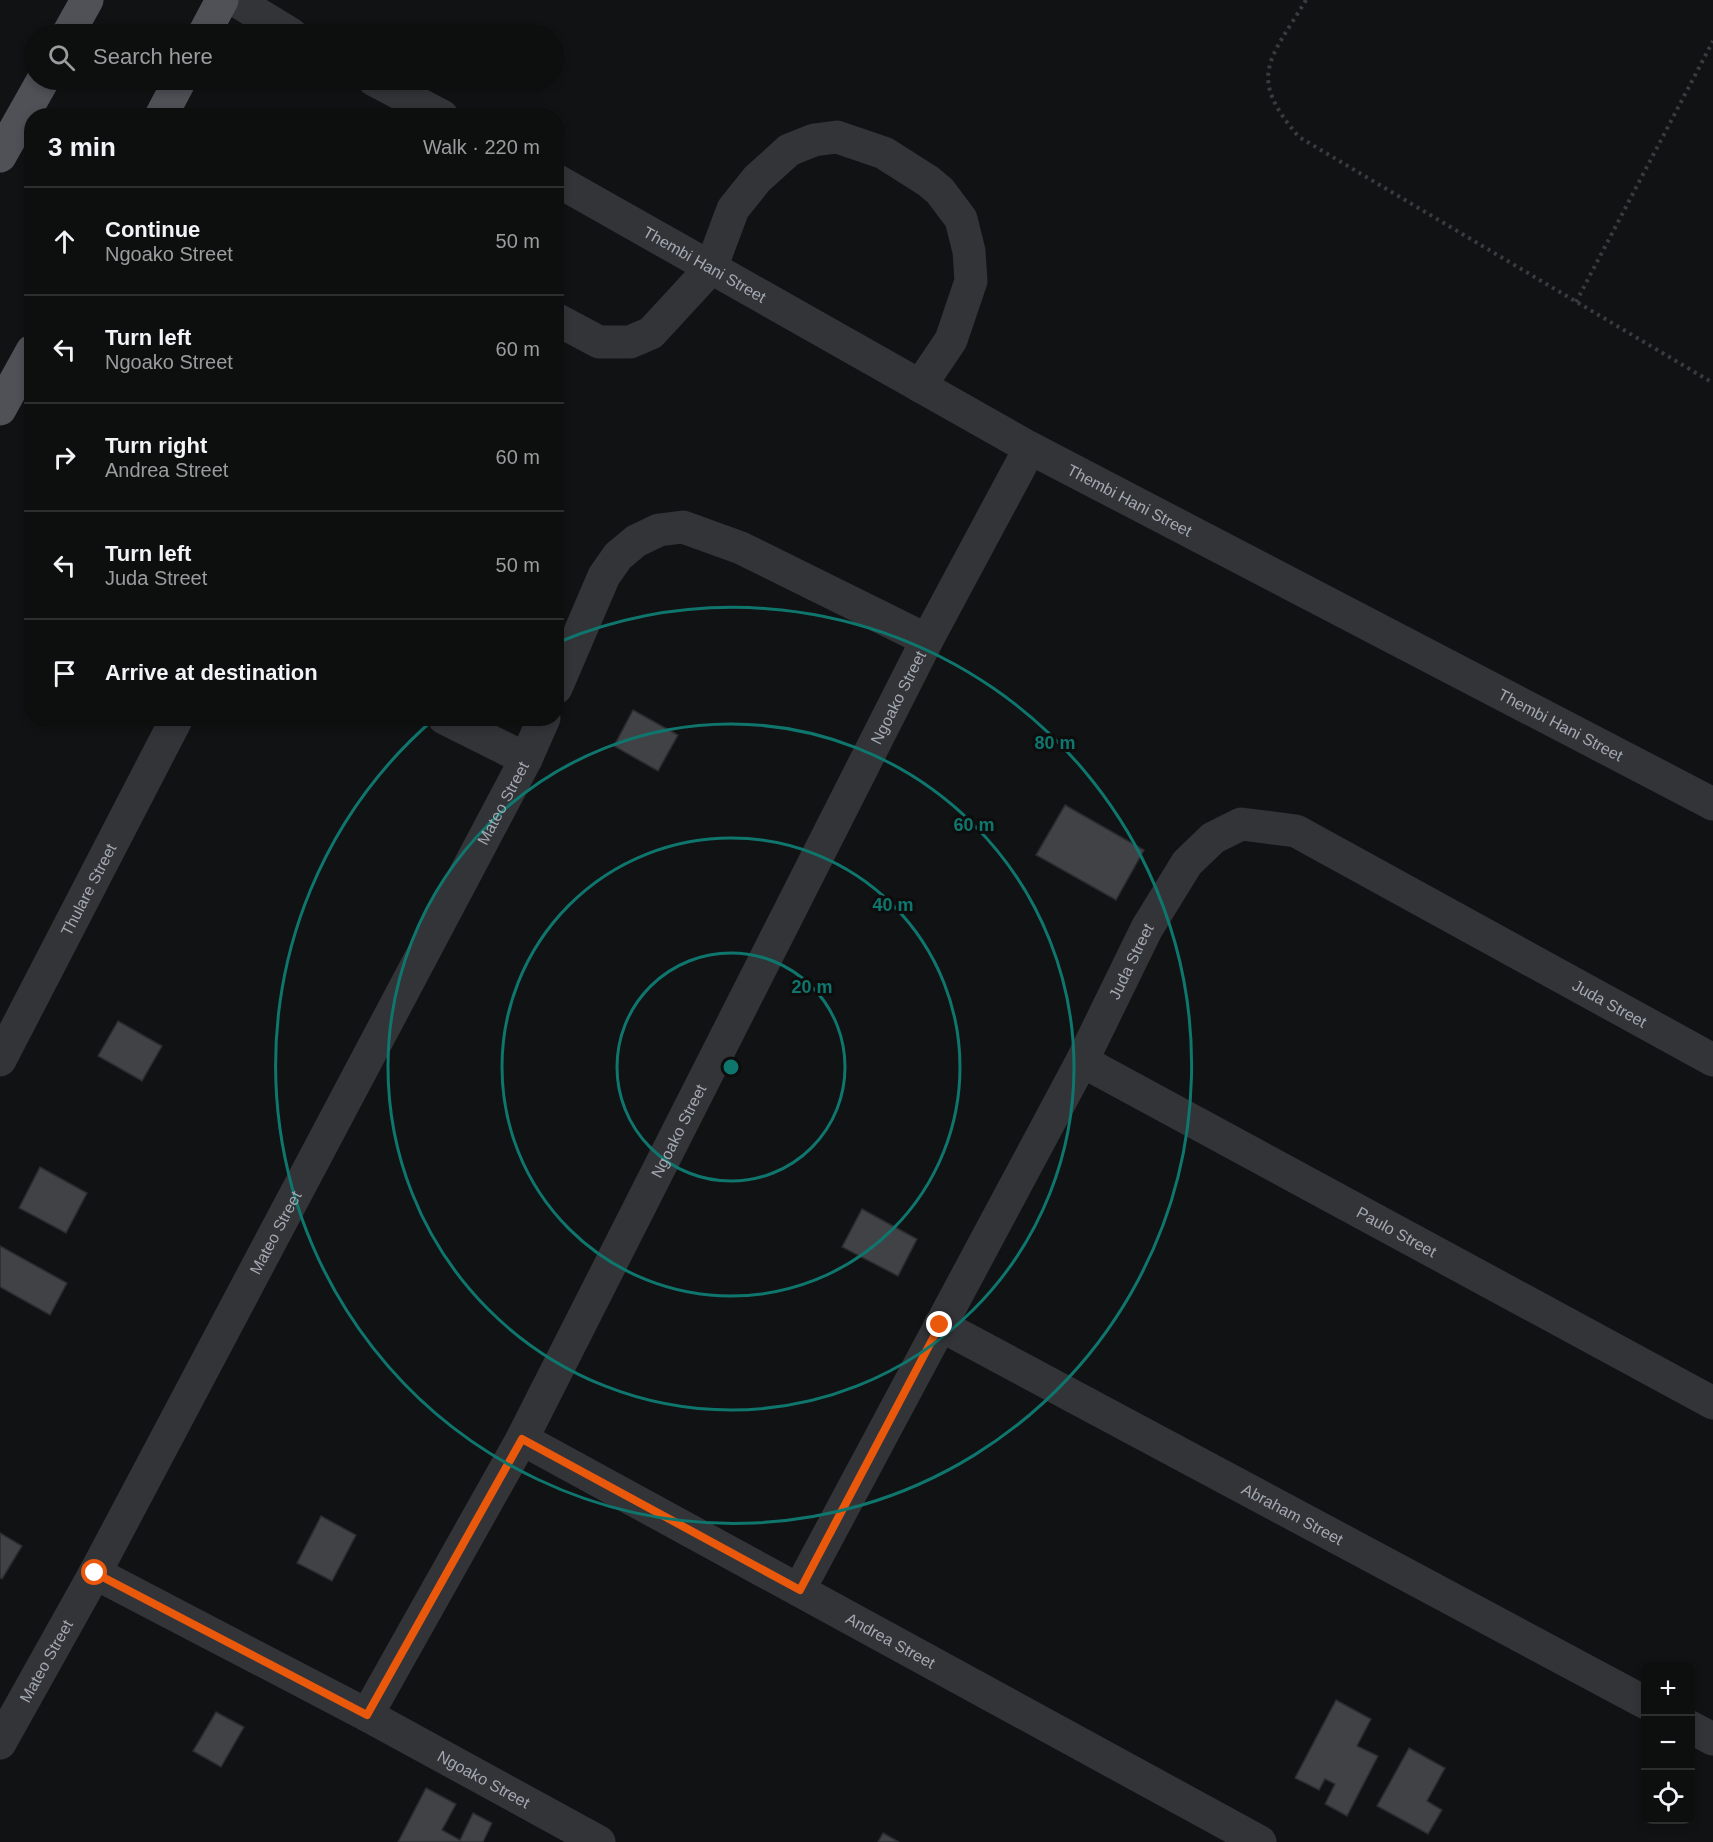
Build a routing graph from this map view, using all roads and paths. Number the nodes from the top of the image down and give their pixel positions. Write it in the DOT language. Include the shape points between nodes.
graph roads {
  1 [pos="87,0"];
  2 [pos="222,0"];
  3 [pos="235,0"];
  4 [pos="1306,0"];
  5 [pos="74,24"];
  6 [pos="209,24"];
  7 [pos="275,24"];
  8 [pos="1713,41"];
  9 [pos="37,90"];
  10 [pos="175,90"];
  11 [pos="393,90"];
  12 [pos="27,108"];
  13 [pos="165,108"];
  14 [pos="427,108"];
  15 [pos="24,114"];
  16 [pos="0,156"];
  17 [pos="564,185"];
  18 [pos="711,268"];
  19 [pos="1576,302"];
  20 [pos="564,323"];
  21 [pos="24,366"];
  22 [pos="1713,383"];
  23 [pos="920,386"];
  24 [pos="0,409"];
  25 [pos="1030,448"];
  26 [pos="927,640"];
  27 [pos="564,669"];
  28 [pos="173,726"];
  29 [pos="460,726"];
  30 [pos="540,726"];
  31 [pos="526,759"];
  32 [pos="1713,804"];
  33 [pos="0,1060"];
  34 [pos="1713,1060"];
  35 [pos="1082,1061"];
  36 [pos="940,1325"];
  37 [pos="1713,1403"];
  38 [pos="522,1439"];
  39 [pos="95,1573"];
  40 [pos="800,1590"];
  41 [pos="1641,1700"];
  42 [pos="367,1715"];
  43 [pos="1695,1730"];
  44 [pos="1713,1739"];
  45 [pos="0,1743"];
  46 [pos="599,1842"];
  47 [pos="1260,1842"];
  1 -- 5 [label="main road"];
  2 -- 6 [label="main road"];
  3 -- 7 [label="street"];
  4 -- 19 [label="path" via="1268,64 1272,98 1299,137"];
  8 -- 19 [label="path"];
  9 -- 12 [label="main road"];
  10 -- 13 [label="main road"];
  11 -- 14 [label="street"];
  15 -- 16 [label="main road"];
  17 -- 18 [label="street, Thembi Hani Street"];
  18 -- 20 [label="street" via="651,333 630,342 599,342"];
  18 -- 23 [label="street, Thembi Hani Street"];
  18 -- 23 [label="street" via="733,209 757,178 789,150 814,140 837,137 884,153 940,190 961,219 969,251 971,281 962,313 951,340"];
  19 -- 22 [label="path"];
  21 -- 24 [label="main road"];
  23 -- 25 [label="street, Thembi Hani Street"];
  25 -- 26 [label="street, Ngoako Street"];
  25 -- 32 [label="street, Thembi Hani Street"];
  26 -- 27 [label="street" via="741,548 683,527 660,530 636,541 618,556 604,576"];
  26 -- 38 [label="street, Ngoako Street"];
  28 -- 33 [label="street, Thulare Street"];
  29 -- 31 [label="street"];
  30 -- 31 [label="street, Mateo Street"];
  31 -- 39 [label="street, Mateo Street"];
  34 -- 35 [label="street, Juda Street" via="1296,831 1241,824 1213,838 1187,862 1147,928"];
  35 -- 36 [label="street, Juda Street"];
  35 -- 37 [label="street, Paulo Street"];
  36 -- 40 [label="street, Juda Street"];
  36 -- 41 [label="street, Abraham Street"];
  38 -- 40 [label="street, Andrea Street"];
  38 -- 42 [label="street, Ngoako Street"];
  39 -- 42 [label="street, Ngoako Street"];
  39 -- 45 [label="street, Mateo Street"];
  40 -- 47 [label="street, Andrea Street"];
  42 -- 46 [label="street, Ngoako Street"];
  43 -- 44 [label="street"];
}
